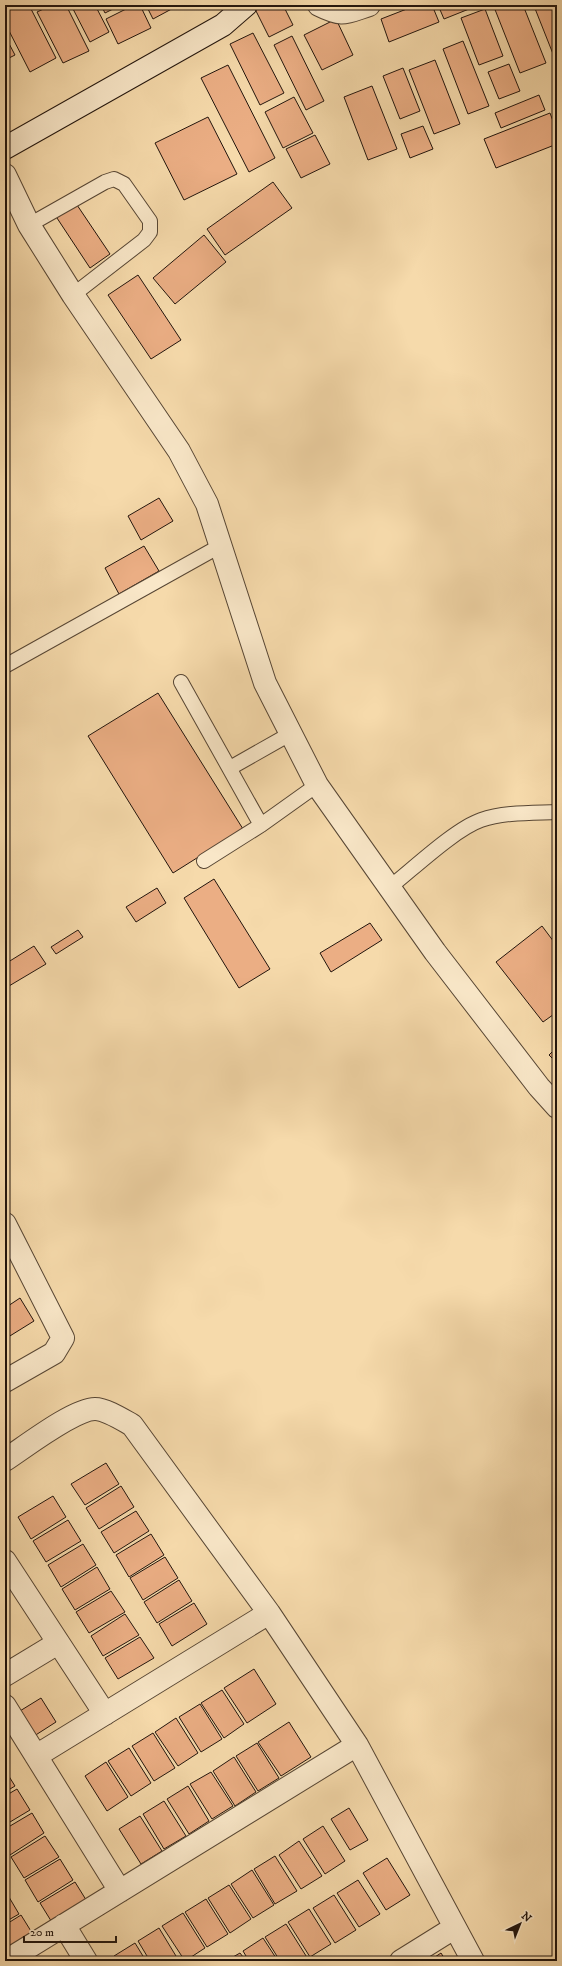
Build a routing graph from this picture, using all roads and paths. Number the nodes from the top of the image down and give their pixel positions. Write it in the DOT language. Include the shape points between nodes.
graph roads {
  1 [pos="246,5"];
  2 [pos="319,5"];
  3 [pos="369,5"];
  4 [pos="5,148"];
  5 [pos="5,175"];
  6 [pos="29,225"];
  7 [pos="73,295"];
  8 [pos="220,546"];
  9 [pos="5,666"];
  10 [pos="181,682"];
  11 [pos="290,734"];
  12 [pos="230,768"];
  13 [pos="317,785"];
  14 [pos="557,812"];
  15 [pos="261,825"];
  16 [pos="204,861"];
  17 [pos="390,887"];
  18 [pos="557,1106"];
  19 [pos="5,1224"];
  20 [pos="5,1381"];
  21 [pos="5,1460"];
  22 [pos="5,1561"];
  23 [pos="268,1613"];
  24 [pos="58,1643"];
  25 [pos="5,1675"];
  26 [pos="5,1706"];
  27 [pos="105,1714"];
  28 [pos="357,1745"];
  29 [pos="36,1756"];
  30 [pos="120,1891"];
  31 [pos="64,1925"];
  32 [pos="454,1928"];
  33 [pos="6,1961"];
  34 [pos="86,1961"];
  35 [pos="401,1961"];
  36 [pos="473,1961"];
  1 -- 4 [label="street" via="223,25"];
  2 -- 3 [label="street" via="340,14"];
  5 -- 6 [label="street"];
  6 -- 7 [label="street"];
  6 -- 7 [label="lane" via="114,179 124,184 150,222 150,232 144,240"];
  7 -- 8 [label="street" via="179,451 207,504"];
  8 -- 9 [label="lane"];
  8 -- 11 [label="street" via="265,683"];
  10 -- 12 [label="lane"];
  11 -- 12 [label="lane"];
  11 -- 13 [label="street"];
  12 -- 15 [label="lane"];
  13 -- 15 [label="lane"];
  13 -- 17 [label="street"];
  14 -- 17 [label="lane" via="510,814 480,820 456,834"];
  15 -- 16 [label="lane"];
  17 -- 18 [label="street" via="436,952 539,1087"];
  19 -- 20 [label="street" via="63,1338 54,1353"];
  21 -- 23 [label="street" via="77,1414 96,1409 121,1419 132,1426"];
  22 -- 24 [label="street"];
  23 -- 27 [label="street"];
  23 -- 28 [label="street"];
  24 -- 25 [label="street"];
  24 -- 27 [label="street"];
  26 -- 29 [label="street"];
  27 -- 29 [label="street"];
  28 -- 30 [label="street"];
  28 -- 32 [label="street"];
  29 -- 30 [label="street"];
  30 -- 31 [label="street"];
  31 -- 33 [label="street"];
  31 -- 34 [label="street"];
  32 -- 35 [label="street"];
  32 -- 36 [label="street"];
}
